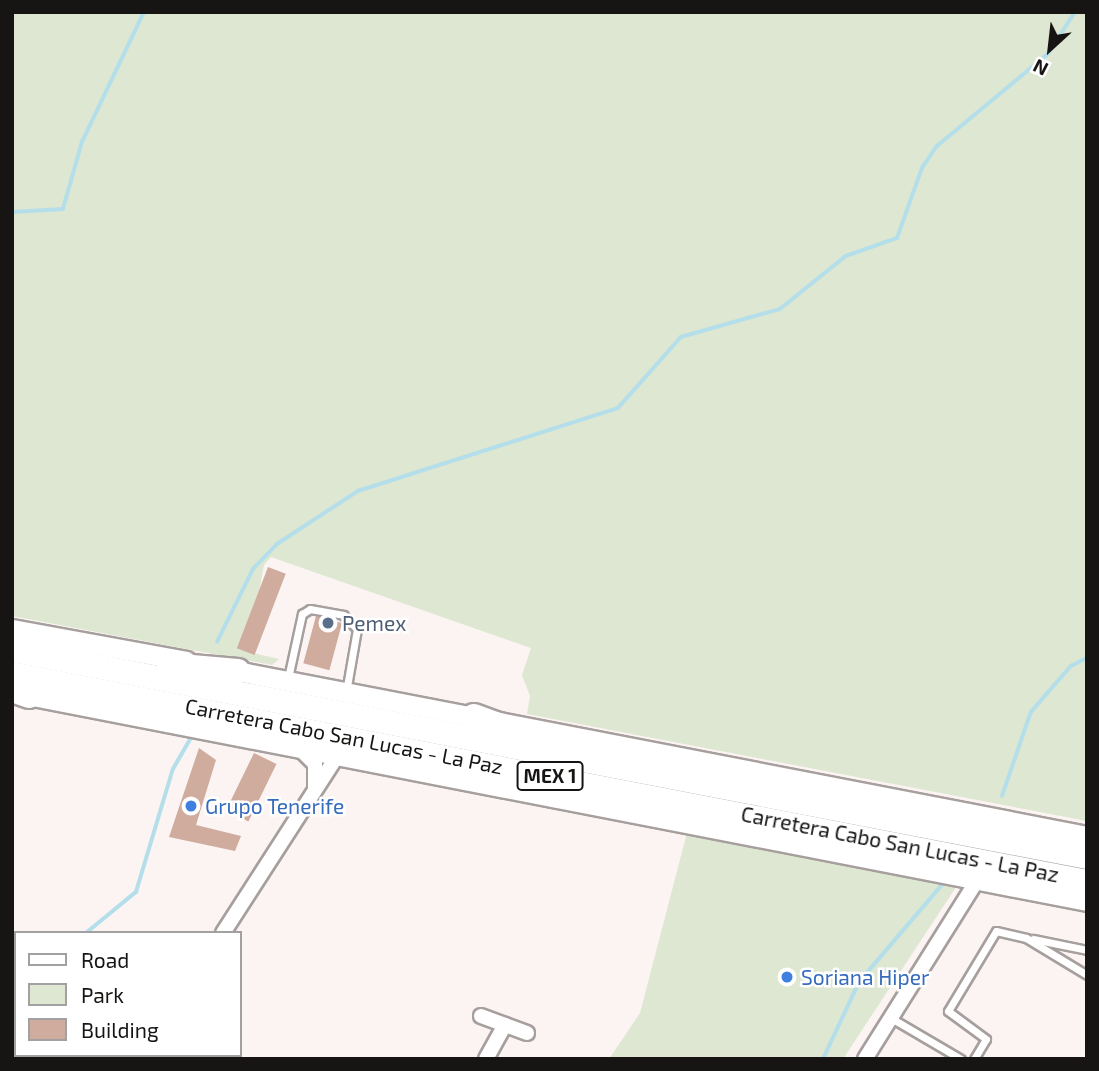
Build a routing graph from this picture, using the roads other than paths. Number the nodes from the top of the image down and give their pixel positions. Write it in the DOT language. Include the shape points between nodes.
graph roads {
  1 [pos="14,651"];
  2 [pos="238,671"];
  3 [pos="288,681"];
  4 [pos="346,692"];
  5 [pos="18,693"];
  6 [pos="474,716"];
  7 [pos="296,746"];
  8 [pos="344,755"];
  9 [pos="628,768"];
  10 [pos="554,795"];
  11 [pos="312,796"];
  12 [pos="787,821"];
  13 [pos="1087,836"];
  14 [pos="1087,856"];
  15 [pos="979,877"];
  16 [pos="1087,882"];
  17 [pos="1087,901"];
  18 [pos="224,931"];
  19 [pos="1026,938"];
  20 [pos="1087,950"];
  21 [pos="1087,975"];
  22 [pos="481,1016"];
  23 [pos="890,1018"];
  24 [pos="505,1025"];
  25 [pos="527,1034"];
  26 [pos="486,1059"];
  27 [pos="865,1059"];
  28 [pos="961,1059"];
  29 [pos="974,1059"];
  1 -- 2 [label="highway"];
  1 -- 9 [label="highway, Carretera Cabo San Lucas - La Paz / MEX 1"];
  1 -- 12 [label="highway, Carretera Cabo San Lucas - La Paz / MEX 1"];
  2 -- 3 [label="main road"];
  3 -- 4 [label="main road"];
  3 -- 4 [label="lane" via="302,614 332,613 352,619 358,629"];
  4 -- 6 [label="main road"];
  5 -- 7 [label="main road"];
  6 -- 9 [label="highway"];
  6 -- 13 [label="main road"];
  7 -- 8 [label="main road"];
  7 -- 11 [label="street" via="316,764"];
  8 -- 10 [label="main road"];
  8 -- 11 [label="street" via="335,759"];
  9 -- 14 [label="highway, Carretera Cabo San Lucas - La Paz / MEX 1"];
  10 -- 12 [label="highway"];
  10 -- 15 [label="main road"];
  11 -- 18 [label="street"];
  12 -- 16 [label="highway, Carretera Cabo San Lucas - La Paz / MEX 1"];
  15 -- 17 [label="main road"];
  15 -- 23 [label="street"];
  19 -- 20 [label="lane"];
  19 -- 21 [label="lane"];
  19 -- 29 [label="lane" via="996,931 948,1011 986,1039"];
  22 -- 24 [label="street"];
  23 -- 27 [label="street"];
  23 -- 28 [label="lane"];
  24 -- 25 [label="street"];
  24 -- 26 [label="street"];
}
